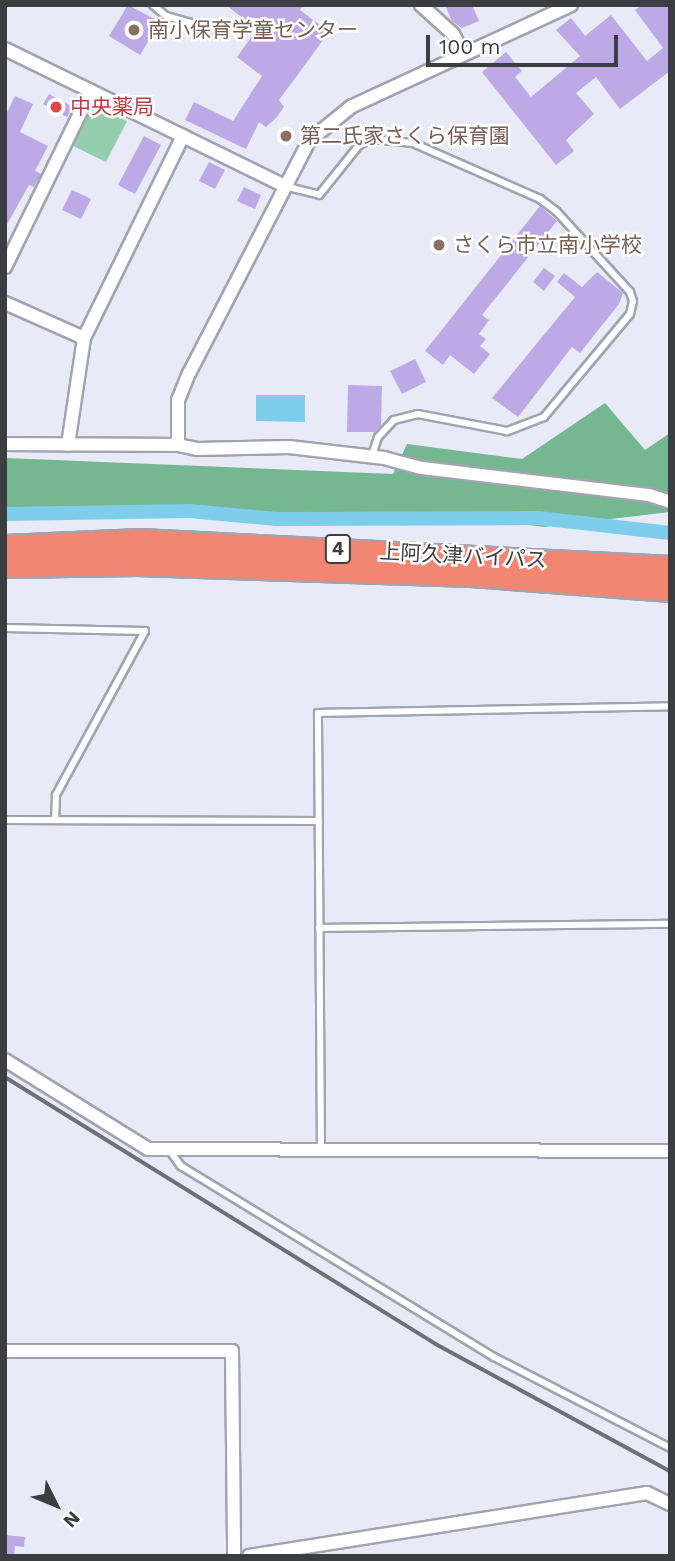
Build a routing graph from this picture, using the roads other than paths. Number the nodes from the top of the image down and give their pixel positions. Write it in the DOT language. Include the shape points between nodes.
graph roads {
  1 [pos="153,5"];
  2 [pos="421,5"];
  3 [pos="571,5"];
  4 [pos="226,33"];
  5 [pos="5,49"];
  6 [pos="463,54"];
  7 [pos="91,91"];
  8 [pos="183,136"];
  9 [pos="282,185"];
  10 [pos="5,267"];
  11 [pos="5,303"];
  12 [pos="84,338"];
  13 [pos="5,444"];
  14 [pos="68,445"];
  15 [pos="178,445"];
  16 [pos="372,456"];
  17 [pos="670,502"];
  18 [pos="5,547"];
  19 [pos="5,565"];
  20 [pos="670,568"];
  21 [pos="670,589"];
  22 [pos="5,628"];
  23 [pos="670,706"];
  24 [pos="5,820"];
  25 [pos="55,820"];
  26 [pos="319,821"];
  27 [pos="670,924"];
  28 [pos="319,928"];
  29 [pos="5,1060"];
  30 [pos="169,1149"];
  31 [pos="321,1150"];
  32 [pos="670,1151"];
  33 [pos="5,1351"];
  34 [pos="670,1448"];
  35 [pos="670,1504"];
  36 [pos="352,1540"];
  37 [pos="234,1556"];
  38 [pos="249,1556"];
  39 [pos="352,1556"];
  1 -- 4 [label="lane" via="166,16"];
  2 -- 6 [label="street" via="453,34"];
  3 -- 6 [label="street"];
  5 -- 7 [label="street"];
  6 -- 9 [label="street" via="327,122 309,141"];
  7 -- 8 [label="street"];
  7 -- 10 [label="street"];
  8 -- 9 [label="street"];
  8 -- 12 [label="street"];
  9 -- 15 [label="street" via="178,400"];
  9 -- 16 [label="lane" via="296,193 319,195 359,145 372,139 413,143 540,199 572,226 633,301 629,314 544,417 507,430 418,414 394,421 378,437"];
  11 -- 12 [label="street"];
  12 -- 14 [label="street"];
  13 -- 14 [label="street"];
  14 -- 15 [label="street"];
  15 -- 16 [label="street" via="197,449 289,447"];
  16 -- 17 [label="street" via="422,468 649,495"];
  18 -- 20 [label="highway, 上阿久津バイパス / 4" via="140,541"];
  19 -- 21 [label="highway, 上阿久津バイパス / 4" via="137,563 471,574"];
  22 -- 25 [label="lane" via="145,631 56,795"];
  23 -- 26 [label="lane" via="318,713"];
  24 -- 25 [label="lane"];
  25 -- 26 [label="lane"];
  26 -- 28 [label="lane"];
  27 -- 28 [label="lane"];
  28 -- 31 [label="lane"];
  29 -- 30 [label="street" via="148,1149"];
  30 -- 31 [label="street"];
  30 -- 34 [label="lane" via="181,1166 494,1357"];
  31 -- 32 [label="street"];
  33 -- 37 [label="street" via="232,1350"];
  35 -- 36 [label="street" via="647,1493"];
  36 -- 38 [label="street"];
  36 -- 39 [label="street"];
}
